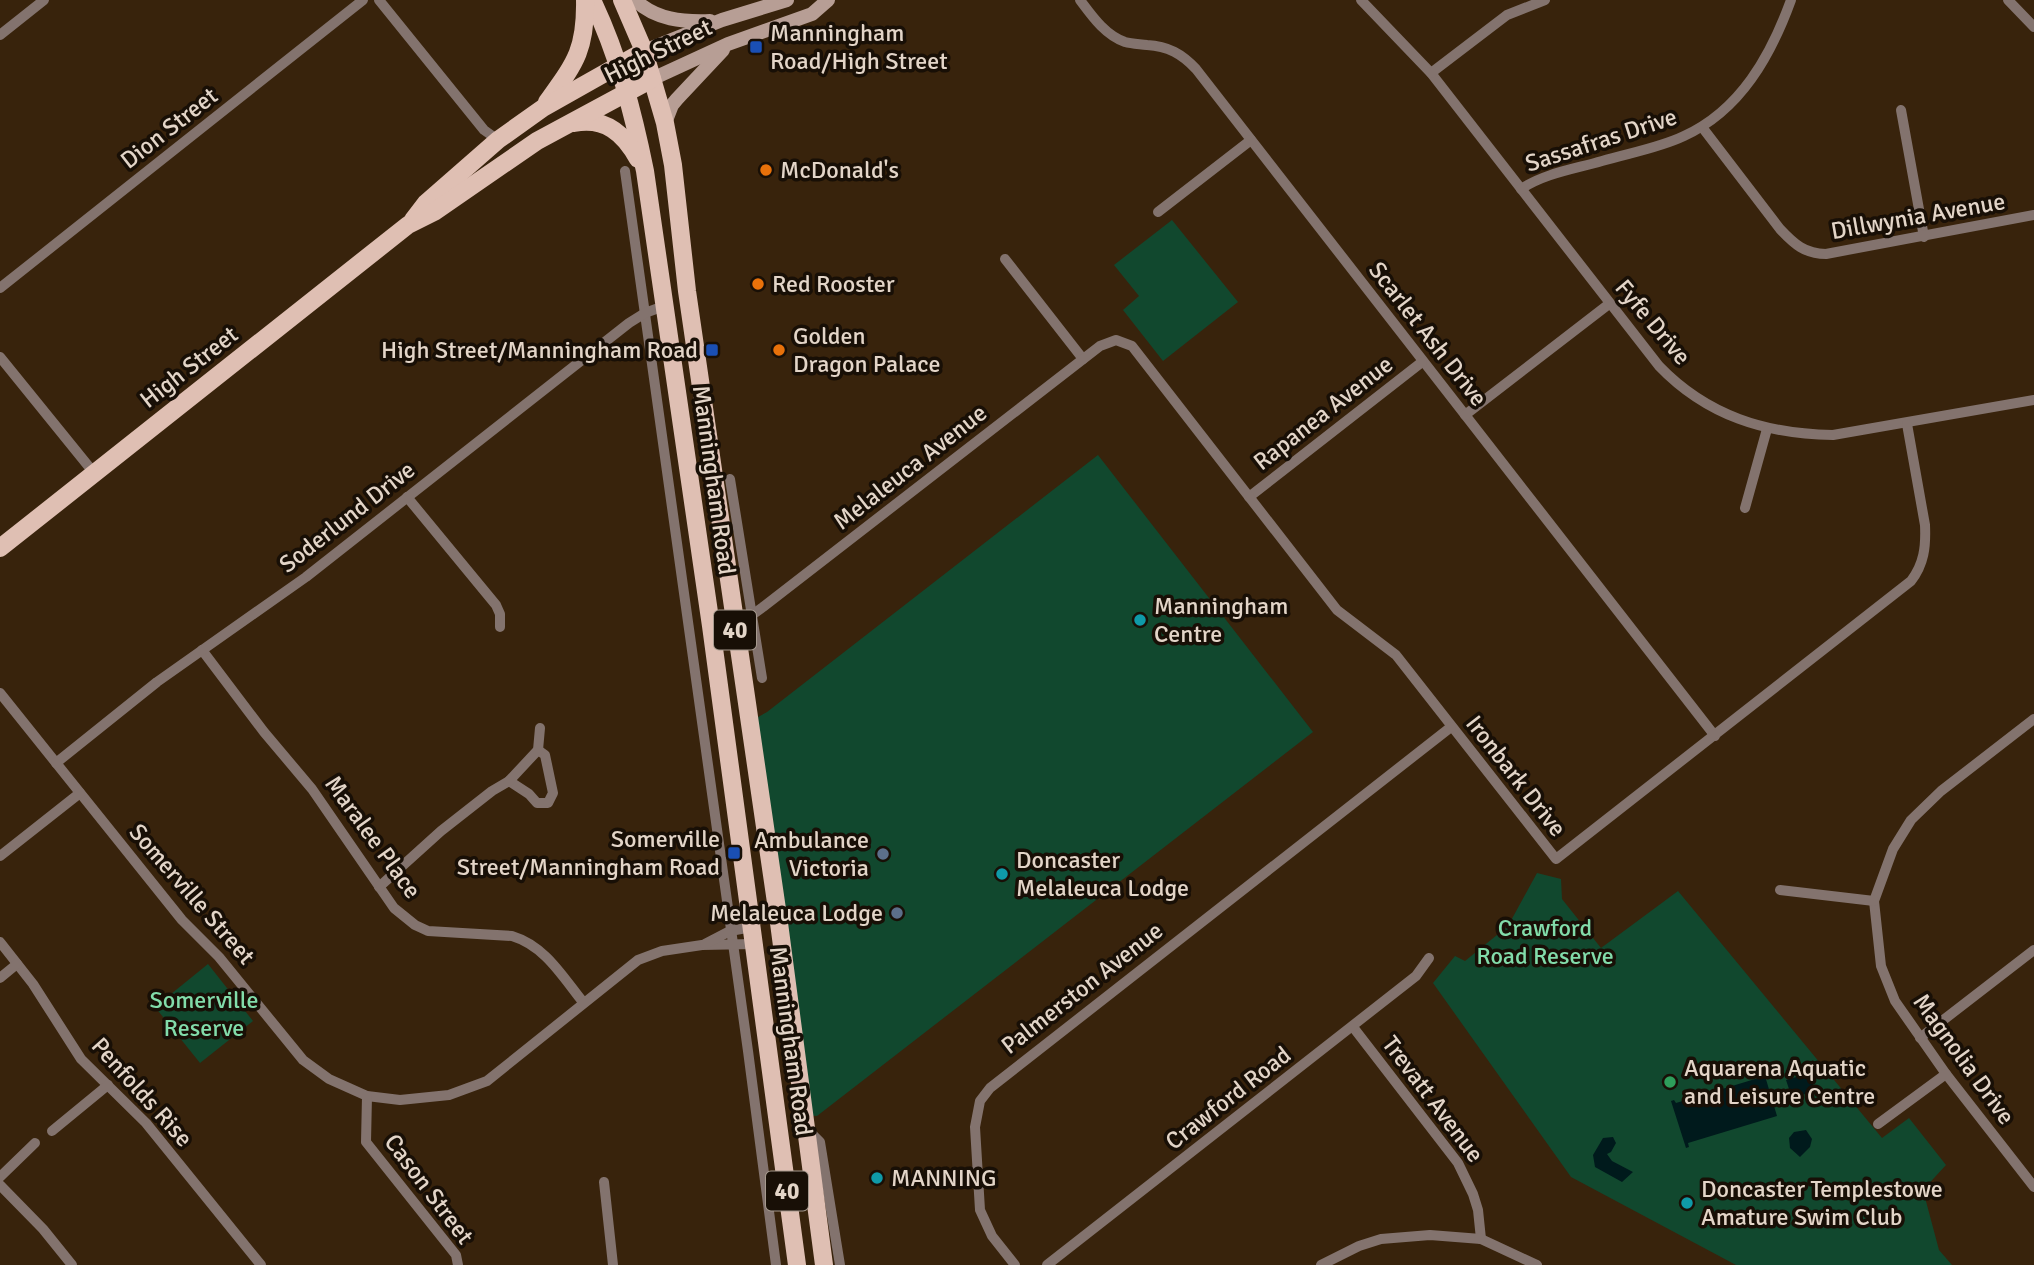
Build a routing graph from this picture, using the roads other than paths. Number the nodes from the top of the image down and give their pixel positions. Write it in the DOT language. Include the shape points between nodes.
graph roads {
  1 [pos="44,0"];
  2 [pos="363,0"];
  3 [pos="379,0"];
  4 [pos="585,0"];
  5 [pos="592,0"];
  6 [pos="622,0"];
  7 [pos="635,0"];
  8 [pos="787,0"];
  9 [pos="828,0"];
  10 [pos="1080,0"];
  11 [pos="1361,0"];
  12 [pos="1545,0"];
  13 [pos="1791,0"];
  14 [pos="2008,0"];
  15 [pos="722,20"];
  16 [pos="2034,27"];
  17 [pos="0,35"];
  18 [pos="728,44"];
  19 [pos="644,51"];
  20 [pos="617,66"];
  21 [pos="1431,73"];
  22 [pos="652,79"];
  23 [pos="628,94"];
  24 [pos="543,108"];
  25 [pos="1901,110"];
  26 [pos="665,123"];
  27 [pos="565,125"];
  28 [pos="1702,127"];
  29 [pos="498,140"];
  30 [pos="1251,140"];
  31 [pos="625,171"];
  32 [pos="645,171"];
  33 [pos="1521,189"];
  34 [pos="1158,212"];
  35 [pos="2034,215"];
  36 [pos="408,225"];
  37 [pos="1924,237"];
  38 [pos="1005,259"];
  39 [pos="0,288"];
  40 [pos="1609,304"];
  41 [pos="664,306"];
  42 [pos="645,313"];
  43 [pos="1132,346"];
  44 [pos="0,357"];
  45 [pos="1083,359"];
  46 [pos="1422,362"];
  47 [pos="2034,400"];
  48 [pos="1465,415"];
  49 [pos="1907,424"];
  50 [pos="1767,429"];
  51 [pos="94,473"];
  52 [pos="730,479"];
  53 [pos="407,497"];
  54 [pos="1249,497"];
  55 [pos="1745,508"];
  56 [pos="0,548"];
  57 [pos="752,615"];
  58 [pos="733,621"];
  59 [pos="711,626"];
  60 [pos="500,627"];
  61 [pos="202,650"];
  62 [pos="762,678"];
  63 [pos="0,693"];
  64 [pos="2034,719"];
  65 [pos="1451,727"];
  66 [pos="540,728"];
  67 [pos="1715,736"];
  68 [pos="538,750"];
  69 [pos="56,763"];
  70 [pos="509,781"];
  71 [pos="80,793"];
  72 [pos="0,856"];
  73 [pos="379,887"];
  74 [pos="1780,890"];
  75 [pos="1874,901"];
  76 [pos="730,931"];
  77 [pos="780,932"];
  78 [pos="752,935"];
  79 [pos="0,942"];
  80 [pos="702,945"];
  81 [pos="732,946"];
  82 [pos="2034,950"];
  83 [pos="1429,957"];
  84 [pos="17,964"];
  85 [pos="0,978"];
  86 [pos="583,1002"];
  87 [pos="1353,1027"];
  88 [pos="1920,1038"];
  89 [pos="1946,1074"];
  90 [pos="108,1085"];
  91 [pos="367,1096"];
  92 [pos="1878,1124"];
  93 [pos="806,1128"];
  94 [pos="52,1131"];
  95 [pos="35,1143"];
  96 [pos="0,1177"];
  97 [pos="604,1182"];
  98 [pos="0,1185"];
  99 [pos="2034,1187"];
  100 [pos="1482,1239"];
  101 [pos="72,1265"];
  102 [pos="261,1265"];
  103 [pos="458,1265"];
  104 [pos="613,1265"];
  105 [pos="776,1265"];
  106 [pos="797,1265"];
  107 [pos="824,1265"];
  108 [pos="840,1265"];
  109 [pos="1015,1265"];
  110 [pos="1046,1265"];
  111 [pos="1321,1265"];
  112 [pos="1537,1265"];
  1 -- 17 [label="street"];
  2 -- 39 [label="street, Dion Street"];
  3 -- 29 [label="street" via="484,131"];
  4 -- 24 [label="main road" via="585,33 578,57"];
  5 -- 20 [label="main road, Manningham Road / 40"];
  6 -- 19 [label="main road, Manningham Road / 40"];
  7 -- 15 [label="main road" via="672,20"];
  8 -- 15 [label="main road, High Street"];
  9 -- 18 [label="main road, High Street" via="812,15"];
  10 -- 30 [label="street, Scarlet Ash Drive" via="1114,36 1168,48 1187,60"];
  11 -- 21 [label="street, Fyfe Drive"];
  12 -- 21 [label="street" via="1507,15"];
  13 -- 28 [label="street, Sassafras Drive" via="1776,41 1754,78"];
  14 -- 16 [label="street"];
  15 -- 19 [label="main road, High Street"];
  18 -- 22 [label="main road, High Street"];
  18 -- 26 [label="main road" via="677,99"];
  19 -- 20 [label="main road, High Street"];
  19 -- 22 [label="main road, Manningham Road / 40"];
  20 -- 23 [label="main road, Manningham Road / 40"];
  20 -- 24 [label="main road, High Street"];
  21 -- 33 [label="street, Fyfe Drive"];
  22 -- 23 [label="main road, High Street"];
  22 -- 26 [label="main road, Manningham Road / 40"];
  23 -- 27 [label="main road, High Street"];
  23 -- 32 [label="main road, Manningham Road / 40"];
  24 -- 29 [label="main road, High Street"];
  25 -- 37 [label="street"];
  26 -- 58 [label="main road, Manningham Road / 40"];
  27 -- 32 [label="main road" via="594,121 612,128 630,145"];
  27 -- 36 [label="main road, High Street" via="435,212"];
  28 -- 33 [label="street, Sassafras Drive" via="1664,144 1541,178"];
  28 -- 37 [label="street, Dillwynia Avenue" via="1780,229 1805,251 1826,254"];
  29 -- 36 [label="main road, High Street" via="426,202"];
  30 -- 34 [label="street"];
  30 -- 46 [label="street, Scarlet Ash Drive"];
  31 -- 42 [label="street, Manningham Road"];
  32 -- 41 [label="main road, Manningham Road / 40"];
  33 -- 40 [label="street, Fyfe Drive"];
  35 -- 37 [label="street, Dillwynia Avenue"];
  36 -- 51 [label="main road, High Street"];
  38 -- 45 [label="street"];
  40 -- 48 [label="street"];
  40 -- 50 [label="street, Fyfe Drive" via="1681,387 1723,412"];
  41 -- 42 [label="street, Soderlund Drive"];
  41 -- 59 [label="main road, Manningham Road / 40"];
  42 -- 53 [label="street, Soderlund Drive"];
  42 -- 76 [label="street, Manningham Road"];
  43 -- 45 [label="street, Melaleuca Avenue" via="1116,340"];
  43 -- 54 [label="street, Ironbark Drive"];
  44 -- 51 [label="street"];
  45 -- 57 [label="street, Melaleuca Avenue"];
  46 -- 48 [label="street, Scarlet Ash Drive"];
  46 -- 54 [label="street, Rapanea Avenue"];
  47 -- 49 [label="street, Fyfe Drive"];
  48 -- 67 [label="street, Scarlet Ash Drive"];
  49 -- 50 [label="street, Fyfe Drive" via="1833,435"];
  49 -- 67 [label="street, Ironbark Drive" via="1925,526 1925,552 1917,573 1904,588"];
  50 -- 55 [label="street"];
  51 -- 56 [label="main road, High Street"];
  52 -- 57 [label="street, Manningham Road"];
  53 -- 60 [label="street" via="496,605"];
  53 -- 61 [label="street, Soderlund Drive" via="306,577"];
  54 -- 65 [label="street, Ironbark Drive" via="1337,610 1396,655"];
  57 -- 58 [label="street, Melaleuca Avenue"];
  57 -- 62 [label="street, Manningham Road"];
  58 -- 59 [label="street, Melaleuca Avenue"];
  58 -- 77 [label="main road, Manningham Road / 40"];
  59 -- 78 [label="main road, Manningham Road / 40"];
  61 -- 69 [label="street, Soderlund Drive"];
  61 -- 73 [label="street, Maralee Place" via="312,789"];
  63 -- 69 [label="street, Somerville Street"];
  64 -- 75 [label="street, Magnolia Drive" via="1911,820 1893,849"];
  65 -- 67 [label="street, Ironbark Drive" via="1556,859"];
  65 -- 109 [label="street, Palmerston Avenue" via="989,1088 980,1101 975,1127 981,1210 992,1236"];
  66 -- 68 [label="street"];
  68 -- 70 [label="street"];
  68 -- 70 [label="street" via="545,755 553,793 548,803 537,803"];
  69 -- 71 [label="street, Somerville Street"];
  70 -- 73 [label="street" via="441,831"];
  71 -- 72 [label="street"];
  71 -- 91 [label="street, Somerville Street" via="181,920 219,957 303,1060 329,1079"];
  73 -- 86 [label="street, Maralee Place" via="394,908 428,931 512,936 535,945"];
  74 -- 75 [label="street"];
  75 -- 88 [label="street, Magnolia Drive" via="1881,966 1895,1001"];
  76 -- 78 [label="street, Somerville Street"];
  76 -- 80 [label="street, Somerville Street"];
  76 -- 81 [label="street, Manningham Road"];
  77 -- 78 [label="main road"];
  77 -- 93 [label="main road, Manningham Road / 40"];
  78 -- 81 [label="street, Somerville Street"];
  78 -- 106 [label="main road, Manningham Road / 40"];
  79 -- 84 [label="street, Penfolds Rise"];
  80 -- 81 [label="street, Somerville Street"];
  80 -- 86 [label="street, Somerville Street" via="638,960"];
  81 -- 105 [label="street, Manningham Road"];
  82 -- 88 [label="street"];
  83 -- 87 [label="street, Crawford Road" via="1416,976"];
  84 -- 85 [label="street"];
  84 -- 90 [label="street, Penfolds Rise" via="81,1059"];
  86 -- 91 [label="street, Somerville Street" via="487,1081 449,1095 400,1100"];
  87 -- 100 [label="street, Trevatt Avenue" via="1458,1163 1473,1194"];
  87 -- 110 [label="street, Crawford Road"];
  88 -- 89 [label="street, Magnolia Drive"];
  89 -- 92 [label="street"];
  89 -- 99 [label="street, Magnolia Drive"];
  90 -- 94 [label="street"];
  90 -- 102 [label="street, Penfolds Rise" via="146,1123"];
  91 -- 103 [label="street, Cason Street" via="366,1142 456,1255"];
  93 -- 107 [label="main road, Manningham Road / 40"];
  93 -- 108 [label="street, Manningham Road" via="820,1142"];
  95 -- 96 [label="street"];
  97 -- 104 [label="street"];
  98 -- 101 [label="street"];
  100 -- 111 [label="street" via="1381,1239"];
  100 -- 112 [label="street"];
}
